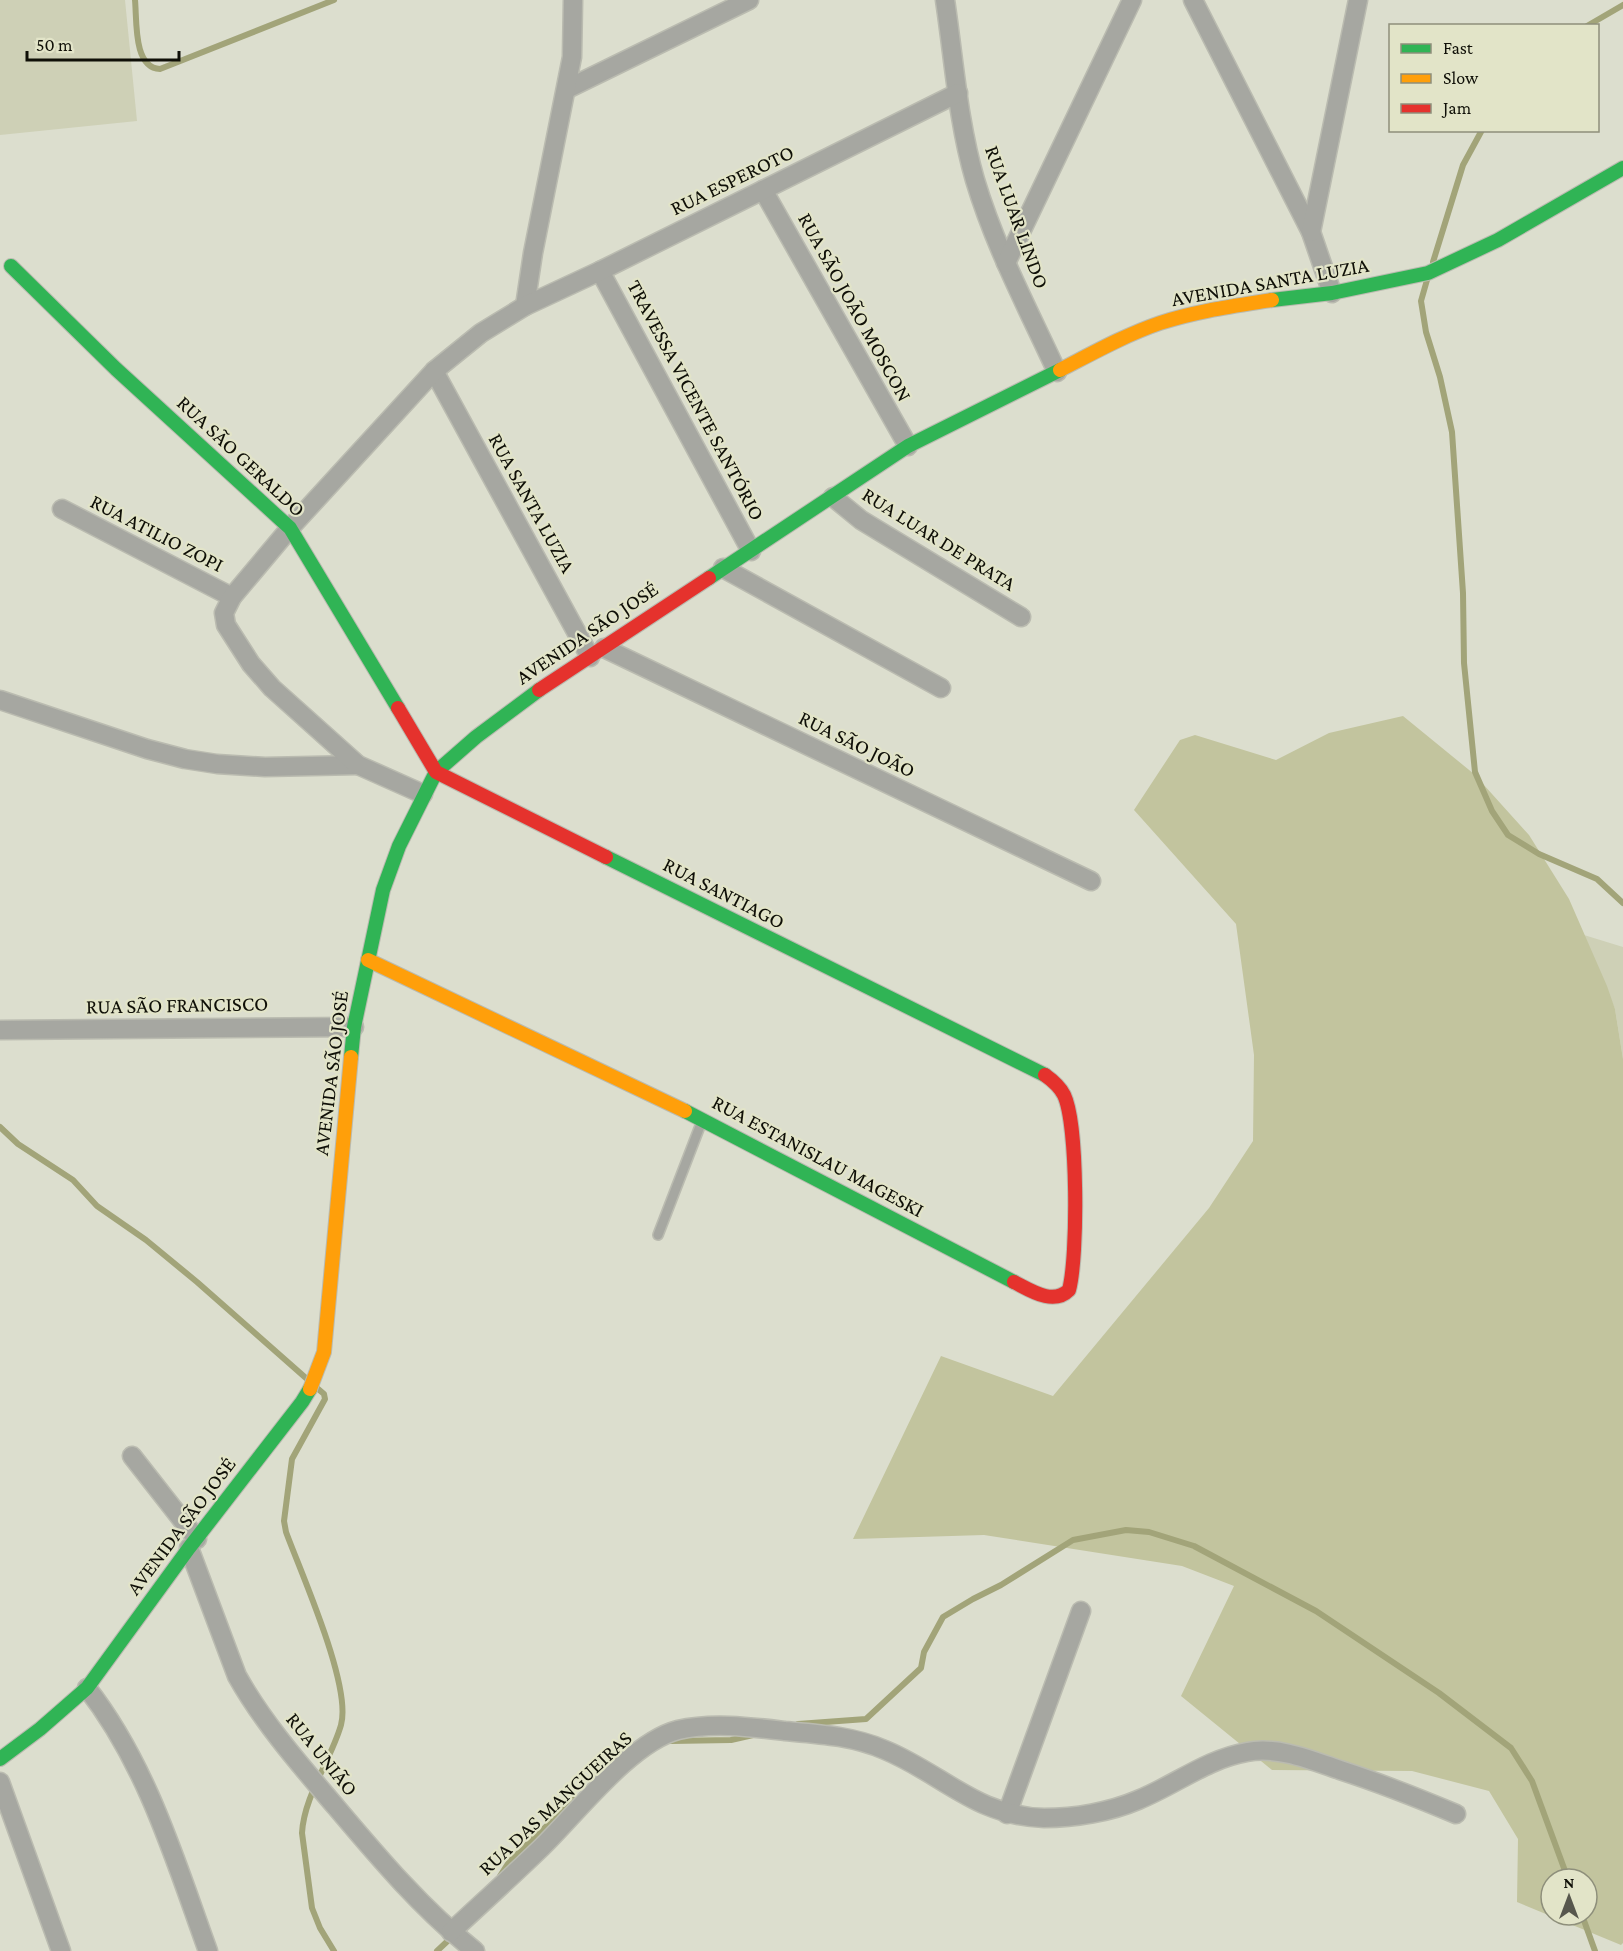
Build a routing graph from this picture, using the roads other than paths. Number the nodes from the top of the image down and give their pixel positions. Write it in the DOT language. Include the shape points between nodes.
graph roads {
  1 [pos="573,0"];
  2 [pos="749,0"];
  3 [pos="945,0"];
  4 [pos="1132,0"];
  5 [pos="1193,0"];
  6 [pos="1358,0"];
  7 [pos="567,89"];
  8 [pos="958,93"];
  9 [pos="1623,168"];
  10 [pos="763,190"];
  11 [pos="1311,232"];
  12 [pos="1006,262"];
  13 [pos="11,266"];
  14 [pos="600,271"];
  15 [pos="1332,293"];
  16 [pos="525,306"];
  17 [pos="434,371"];
  18 [pos="1057,372"];
  19 [pos="908,446"];
  20 [pos="833,497"];
  21 [pos="62,509"];
  22 [pos="290,528"];
  23 [pos="751,550"];
  24 [pos="723,568"];
  25 [pos="232,597"];
  26 [pos="1021,617"];
  27 [pos="597,653"];
  28 [pos="941,688"];
  29 [pos="0,700"];
  30 [pos="358,765"];
  31 [pos="436,772"];
  32 [pos="423,794"];
  33 [pos="1091,881"];
  34 [pos="368,960"];
  35 [pos="354,1027"];
  36 [pos="0,1030"];
  37 [pos="1065,1095"];
  38 [pos="703,1119"];
  39 [pos="658,1235"];
  40 [pos="132,1456"];
  41 [pos="193,1544"];
  42 [pos="1081,1611"];
  43 [pos="87,1688"];
  44 [pos="0,1759"];
  45 [pos="0,1782"];
  46 [pos="1007,1814"];
  47 [pos="1456,1815"];
  48 [pos="451,1932"];
  49 [pos="61,1951"];
  50 [pos="208,1951"];
  51 [pos="475,1951"];
  1 -- 7 [label="street"];
  2 -- 7 [label="street"];
  3 -- 8 [label="street, RUA LUAR LINDO"];
  4 -- 12 [label="street"];
  5 -- 11 [label="street"];
  6 -- 11 [label="street"];
  7 -- 16 [label="street"];
  8 -- 10 [label="street, RUA ESPEROTO"];
  8 -- 12 [label="street, RUA LUAR LINDO" via="975,180"];
  9 -- 15 [label="street, AVENIDA SANTA LUZIA" via="1498,240 1428,273"];
  10 -- 14 [label="street, RUA ESPEROTO"];
  10 -- 19 [label="street, RUA SÃO JOÃO MOSCON"];
  11 -- 15 [label="street"];
  12 -- 18 [label="street, RUA LUAR LINDO"];
  13 -- 22 [label="street, RUA SÃO GERALDO" via="116,369"];
  14 -- 16 [label="street, RUA ESPEROTO"];
  14 -- 23 [label="street, TRAVESSA VICENTE SANTÓRIO"];
  15 -- 18 [label="street, AVENIDA SANTA LUZIA" via="1205,311 1160,323 1117,340"];
  16 -- 17 [label="street, RUA ESPEROTO" via="481,333"];
  17 -- 22 [label="street, RUA ESPEROTO"];
  17 -- 27 [label="street, RUA SANTA LUZIA"];
  18 -- 19 [label="street, AVENIDA SANTA LUZIA"];
  19 -- 20 [label="street, AVENIDA SANTA LUZIA"];
  20 -- 23 [label="street, AVENIDA SÃO JOSÉ"];
  20 -- 26 [label="street, RUA LUAR DE PRATA" via="861,520"];
  21 -- 25 [label="street, RUA ATILIO ZOPI"];
  22 -- 25 [label="street, RUA ESPEROTO"];
  22 -- 31 [label="street, RUA SÃO GERALDO"];
  23 -- 24 [label="street, AVENIDA SÃO JOSÉ"];
  24 -- 27 [label="street, AVENIDA SÃO JOSÉ"];
  24 -- 28 [label="street"];
  25 -- 30 [label="street" via="224,613 226,625 251,664 272,688"];
  27 -- 31 [label="street, AVENIDA SÃO JOSÉ" via="516,706"];
  27 -- 33 [label="street, RUA SÃO JOÃO"];
  29 -- 30 [label="street" via="185,759 265,766"];
  30 -- 32 [label="street"];
  31 -- 32 [label="street, AVENIDA SÃO JOSÉ"];
  31 -- 37 [label="street, RUA SANTIAGO" via="1029,1066 1048,1077"];
  32 -- 34 [label="street, AVENIDA SÃO JOSÉ" via="383,890"];
  34 -- 35 [label="street, AVENIDA SÃO JOSÉ"];
  34 -- 38 [label="street, RUA ESTANISLAU MAGESKI"];
  35 -- 36 [label="street, RUA SÃO FRANCISCO"];
  35 -- 41 [label="street, AVENIDA SÃO JOSÉ" via="324,1352 302,1402"];
  37 -- 38 [label="street, RUA ESTANISLAU MAGESKI" via="1072,1142 1073,1278 1065,1295 1046,1297"];
  38 -- 39 [label="lane"];
  40 -- 41 [label="street, RUA UNIÃO"];
  41 -- 43 [label="street, AVENIDA SÃO JOSÉ"];
  41 -- 48 [label="street, RUA UNIÃO" via="237,1676 247,1694 286,1748 365,1841"];
  42 -- 46 [label="street"];
  43 -- 44 [label="street, AVENIDA SÃO JOSÉ"];
  43 -- 50 [label="street" via="108,1714 154,1805"];
  45 -- 49 [label="street"];
  46 -- 47 [label="street, RUA DAS MANGUEIRAS" via="1044,1818 1109,1810 1231,1756 1268,1751 1322,1763 1395,1788"];
  46 -- 48 [label="street, RUA DAS MANGUEIRAS" via="977,1802 887,1750 855,1739 744,1726 678,1730 629,1758 542,1848"];
  48 -- 51 [label="street, RUA UNIÃO"];
}
